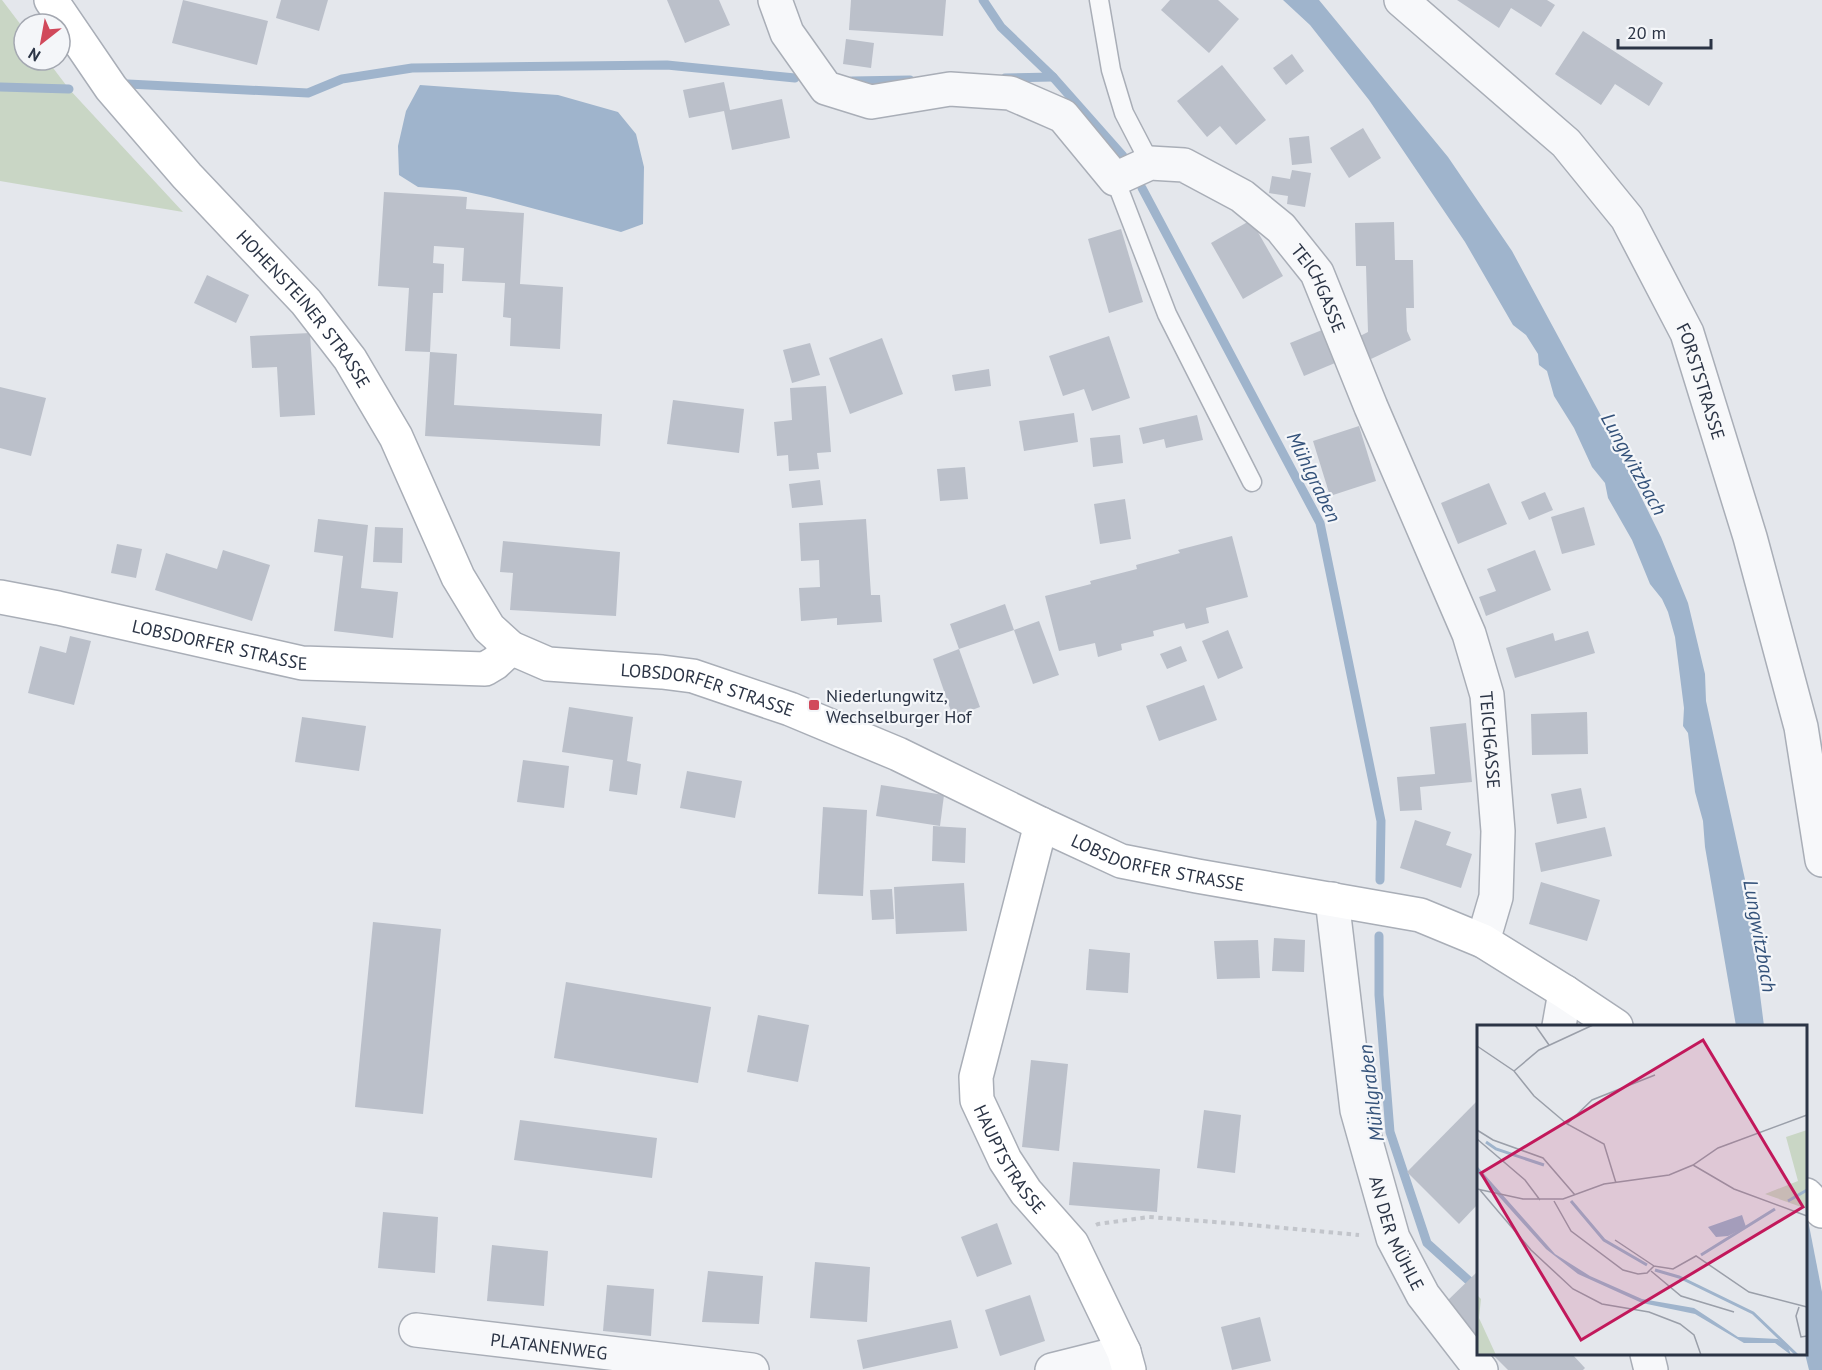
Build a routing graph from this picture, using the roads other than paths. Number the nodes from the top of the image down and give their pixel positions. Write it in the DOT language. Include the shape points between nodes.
graph roads {
  1 [pos="51,0"];
  2 [pos="775,0"];
  3 [pos="1099,0"];
  4 [pos="1401,0"];
  5 [pos="1132,171"];
  6 [pos="1252,482"];
  7 [pos="0,597"];
  8 [pos="511,648"];
  9 [pos="1041,825"];
  10 [pos="1822,860"];
  11 [pos="1332,899"];
  12 [pos="1484,941"];
  13 [pos="1565,992"];
  14 [pos="1559,1025"];
  15 [pos="1614,1025"];
  16 [pos="1807,1196"];
  17 [pos="1822,1211"];
  18 [pos="416,1330"];
  19 [pos="1647,1355"];
  20 [pos="1126,1361"];
  21 [pos="752,1370"];
  22 [pos="1052,1370"];
  23 [pos="1481,1370"];
  24 [pos="1651,1370"];
  1 -- 8 [label="main road, HOHENSTEINER STRASSE" via="111,88 187,176 306,302 350,359 396,437 458,577 489,628"];
  2 -- 5 [label="street" via="788,33 826,88 871,102 950,89 1010,93 1064,116"];
  3 -- 5 [label="lane" via="1111,69 1124,113"];
  4 -- 10 [label="street, FORSTSTRASSE" via="1566,143 1627,218 1686,333 1750,537 1801,728"];
  5 -- 6 [label="lane" via="1167,314"];
  5 -- 12 [label="street, TEICHGASSE" via="1184,165 1242,196 1281,228 1317,273 1469,634 1487,695 1498,831 1496,897"];
  7 -- 8 [label="main road, LOBSDORFER STRASSE" via="302,663 485,669"];
  8 -- 9 [label="main road, LOBSDORFER STRASSE" via="548,664 693,676 898,754"];
  9 -- 11 [label="main road, LOBSDORFER STRASSE" via="1121,861"];
  9 -- 20 [label="main road, HAUPTSTRASSE" via="976,1077 977,1100 1005,1160 1026,1192 1072,1244"];
  11 -- 12 [label="main road, LOBSDORFER STRASSE" via="1420,915"];
  11 -- 23 [label="street, AN DER MÜHLE" via="1357,1110 1393,1238 1423,1295"];
  12 -- 13 [label="main road, LOBSDORFER STRASSE"];
  13 -- 14 [label="street"];
  13 -- 15 [label="main road, LOBSDORFER STRASSE"];
  16 -- 17 [label="main road"];
  18 -- 21 [label="street, PLATANENWEG"];
  19 -- 24 [label="street"];
  20 -- 22 [label="street"];
}
